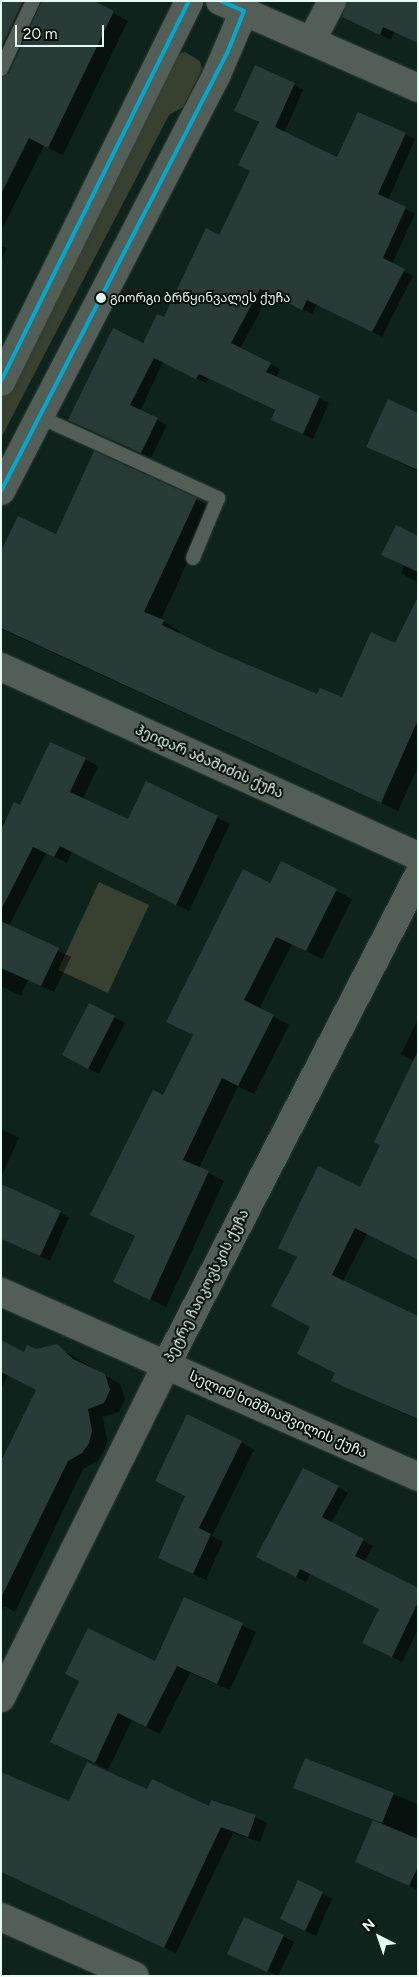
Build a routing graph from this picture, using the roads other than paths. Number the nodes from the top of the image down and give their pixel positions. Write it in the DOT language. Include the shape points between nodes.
graph roads {
  1 [pos="33,1"];
  2 [pos="189,1"];
  3 [pos="332,1"];
  4 [pos="232,6"];
  5 [pos="312,40"];
  6 [pos="1,69"];
  7 [pos="418,88"];
  8 [pos="1,382"];
  9 [pos="40,417"];
  10 [pos="1,490"];
  11 [pos="193,558"];
  12 [pos="1,667"];
  13 [pos="418,856"];
  14 [pos="418,876"];
  15 [pos="1,1292"];
  16 [pos="166,1365"];
  17 [pos="418,1477"];
  18 [pos="1,1698"];
  19 [pos="1,1917"];
  20 [pos="135,1976"];
  1 -- 6 [label="lane"];
  2 -- 8 [label="street"];
  3 -- 5 [label="street"];
  4 -- 5 [label="street"];
  4 -- 9 [label="street" via="221,66"];
  5 -- 7 [label="street"];
  9 -- 10 [label="street"];
  9 -- 11 [label="lane" via="218,498"];
  12 -- 13 [label="street, ჰეიდარ აბაშიძის ქუჩა"];
  14 -- 16 [label="street, პეტრე ჩაიკოვსკის ქუჩა"];
  15 -- 16 [label="street, სელიმ ხიმშიაშვილის ქუჩა"];
  16 -- 17 [label="street, სელიმ ხიმშიაშვილის ქუჩა"];
  16 -- 18 [label="street, პეტრე ჩაიკოვსკის ქუჩა"];
  19 -- 20 [label="street"];
}
